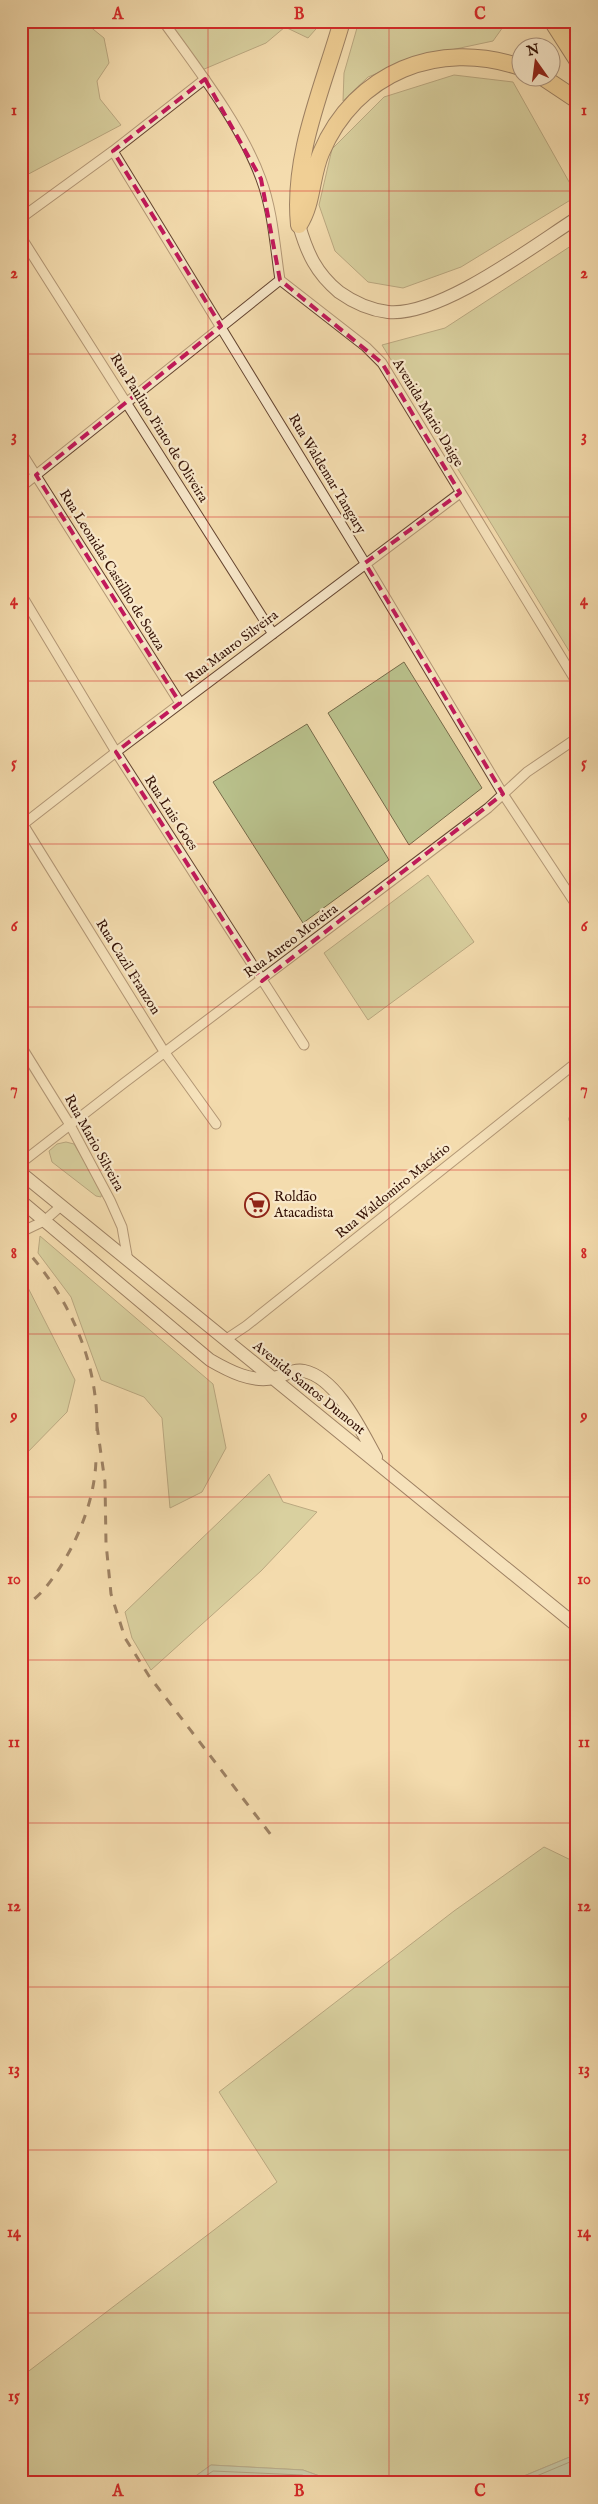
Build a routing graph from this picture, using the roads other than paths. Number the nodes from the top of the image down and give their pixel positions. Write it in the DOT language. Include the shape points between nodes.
graph roads {
  1 [pos="163,21"];
  2 [pos="342,21"];
  3 [pos="552,21"];
  4 [pos="570,21"];
  5 [pos="577,32"];
  6 [pos="577,60"];
  7 [pos="510,64"];
  8 [pos="205,79"];
  9 [pos="559,88"];
  10 [pos="577,100"];
  11 [pos="113,151"];
  12 [pos="21,218"];
  13 [pos="577,218"];
  14 [pos="299,225"];
  15 [pos="21,237"];
  16 [pos="280,280"];
  17 [pos="221,326"];
  18 [pos="126,402"];
  19 [pos="21,452"];
  20 [pos="36,475"];
  21 [pos="21,487"];
  22 [pos="460,493"];
  23 [pos="365,563"];
  24 [pos="21,594"];
  25 [pos="273,634"];
  26 [pos="577,683"];
  27 [pos="180,703"];
  28 [pos="577,738"];
  29 [pos="116,752"];
  30 [pos="503,794"];
  31 [pos="22,824"];
  32 [pos="577,906"];
  33 [pos="262,980"];
  34 [pos="304,1045"];
  35 [pos="21,1046"];
  36 [pos="165,1053"];
  37 [pos="577,1062"];
  38 [pos="216,1124"];
  39 [pos="70,1125"];
  40 [pos="21,1164"];
  41 [pos="21,1173"];
  42 [pos="21,1201"];
  43 [pos="61,1206"];
  44 [pos="44,1221"];
  45 [pos="21,1232"];
  46 [pos="128,1261"];
  47 [pos="225,1340"];
  48 [pos="272,1378"];
  49 [pos="379,1464"];
  50 [pos="577,1626"];
  1 -- 8 [label="street"];
  2 -- 14 [label="highway" via="301,162 297,196"];
  3 -- 6 [label="highway"];
  4 -- 5 [label="highway"];
  7 -- 14 [label="highway" via="479,56 459,56 414,65 382,80 349,109 325,144 313,176 307,213"];
  8 -- 11 [label="street"];
  8 -- 16 [label="street" via="261,179 268,201"];
  9 -- 10 [label="highway"];
  11 -- 12 [label="street"];
  11 -- 17 [label="street, Rua Waldemar Tangary"];
  13 -- 14 [label="main road" via="445,298 398,312 377,310 346,297 324,278 310,260"];
  15 -- 18 [label="street, Rua Paulino Pinto de Oliveira"];
  16 -- 17 [label="street"];
  16 -- 22 [label="street, Avenida Mario Daige" via="376,356"];
  17 -- 18 [label="street"];
  17 -- 23 [label="street, Rua Waldemar Tangary"];
  18 -- 20 [label="street"];
  18 -- 25 [label="street, Rua Paulino Pinto de Oliveira"];
  19 -- 20 [label="street, Rua Leonidas Castilho de Souza"];
  20 -- 21 [label="street"];
  20 -- 27 [label="street, Rua Leonidas Castilho de Souza"];
  22 -- 23 [label="street, Rua Mauro Silveira"];
  22 -- 26 [label="street, Avenida Mario Daige"];
  23 -- 25 [label="street, Rua Mauro Silveira"];
  23 -- 30 [label="street, Rua Waldemar Tangary"];
  24 -- 29 [label="street, Rua Luis Goes"];
  25 -- 27 [label="street, Rua Mauro Silveira"];
  27 -- 29 [label="street, Rua Mauro Silveira"];
  28 -- 30 [label="street, Rua Aureo Moreira" via="527,772"];
  29 -- 31 [label="street, Rua Mauro Silveira"];
  29 -- 33 [label="street, Rua Luis Goes"];
  30 -- 32 [label="street, Rua Waldemar Tangary"];
  30 -- 33 [label="street, Rua Aureo Moreira"];
  31 -- 36 [label="street, Rua Cazil Franzon"];
  33 -- 34 [label="street, Rua Luis Goes"];
  33 -- 36 [label="street, Rua Aureo Moreira"];
  35 -- 39 [label="street, Rua Mario Silveira"];
  36 -- 38 [label="street, Rua Cazil Franzon"];
  36 -- 39 [label="street, Rua Aureo Moreira"];
  37 -- 47 [label="street, Rua Waldomiro Macário"];
  39 -- 40 [label="street, Rua Aureo Moreira"];
  39 -- 46 [label="street, Rua Mario Silveira" via="122,1227"];
  41 -- 43 [label="main road, Avenida Santos Dumont"];
  42 -- 44 [label="main road"];
  43 -- 44 [label="street"];
  43 -- 46 [label="main road, Avenida Santos Dumont"];
  44 -- 45 [label="street"];
  44 -- 48 [label="main road" via="210,1360 238,1375"];
  46 -- 47 [label="main road, Avenida Santos Dumont"];
  47 -- 48 [label="main road, Avenida Santos Dumont"];
  48 -- 49 [label="main road, Avenida Santos Dumont"];
  48 -- 49 [label="main road" via="295,1371 318,1377 346,1406"];
  49 -- 50 [label="main road, Avenida Santos Dumont"];
}
